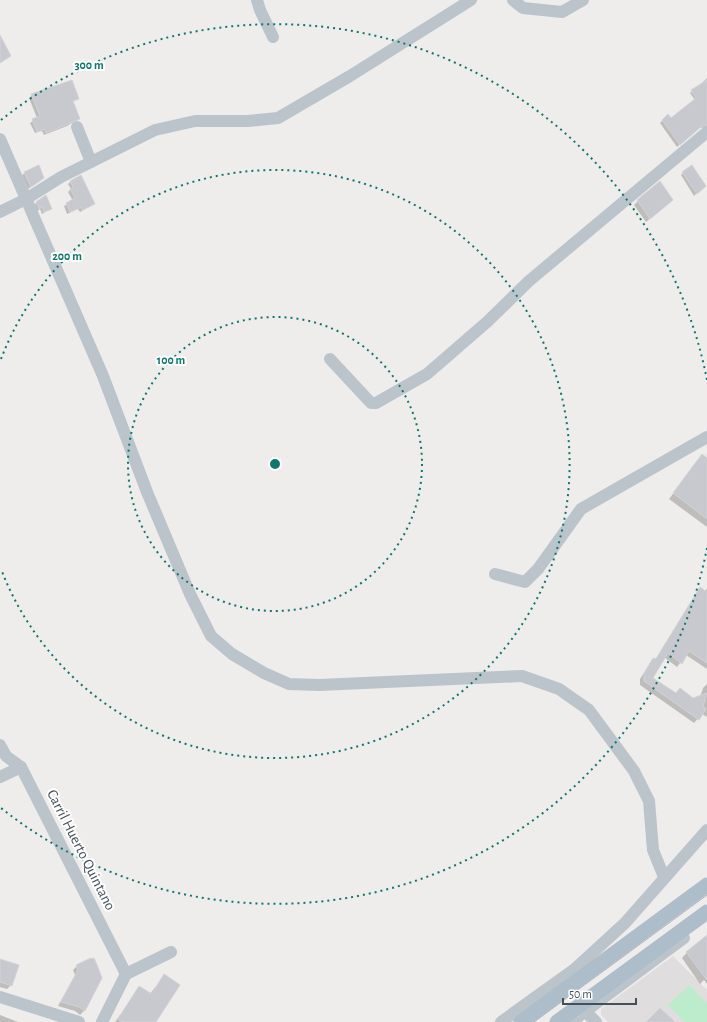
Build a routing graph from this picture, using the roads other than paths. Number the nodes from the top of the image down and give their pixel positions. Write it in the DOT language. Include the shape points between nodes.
graph roads {
  1 [pos="257,0"];
  2 [pos="470,0"];
  3 [pos="513,0"];
  4 [pos="583,0"];
  5 [pos="273,38"];
  6 [pos="77,127"];
  7 [pos="707,132"];
  8 [pos="0,139"];
  9 [pos="91,162"];
  10 [pos="26,199"];
  11 [pos="0,212"];
  12 [pos="330,359"];
  13 [pos="707,437"];
  14 [pos="495,574"];
  15 [pos="0,745"];
  16 [pos="20,767"];
  17 [pos="0,777"];
  18 [pos="707,830"];
  19 [pos="664,877"];
  20 [pos="707,885"];
  21 [pos="707,912"];
  22 [pos="707,921"];
  23 [pos="171,952"];
  24 [pos="126,974"];
  25 [pos="0,997"];
  26 [pos="585,1012"];
  27 [pos="78,1022"];
  28 [pos="102,1022"];
  29 [pos="501,1022"];
  30 [pos="521,1022"];
  31 [pos="557,1022"];
  32 [pos="571,1022"];
  33 [pos="596,1022"];
  1 -- 5 [label="street"];
  2 -- 9 [label="street" via="278,118 195,121 155,130"];
  3 -- 4 [label="street" via="523,8 562,12"];
  6 -- 9 [label="street"];
  7 -- 12 [label="street" via="529,280 487,322 427,374 371,404"];
  8 -- 10 [label="street"];
  9 -- 10 [label="street"];
  10 -- 11 [label="street"];
  10 -- 19 [label="street" via="103,376 147,492 187,587 211,636 232,654 289,684 319,685 522,676 559,689 589,710 634,771 649,801 653,850"];
  13 -- 14 [label="street" via="581,509 538,569 524,582"];
  15 -- 16 [label="street, Carril Huerto Quintano" via="6,756"];
  16 -- 17 [label="street"];
  16 -- 24 [label="street, Carril Huerto Quintano"];
  18 -- 19 [label="street"];
  19 -- 29 [label="street" via="625,923 576,968"];
  20 -- 30 [label="main road"];
  21 -- 31 [label="main road"];
  22 -- 26 [label="street"];
  23 -- 24 [label="street"];
  24 -- 28 [label="street"];
  25 -- 27 [label="street"];
  26 -- 32 [label="street"];
  26 -- 33 [label="street"];
}
